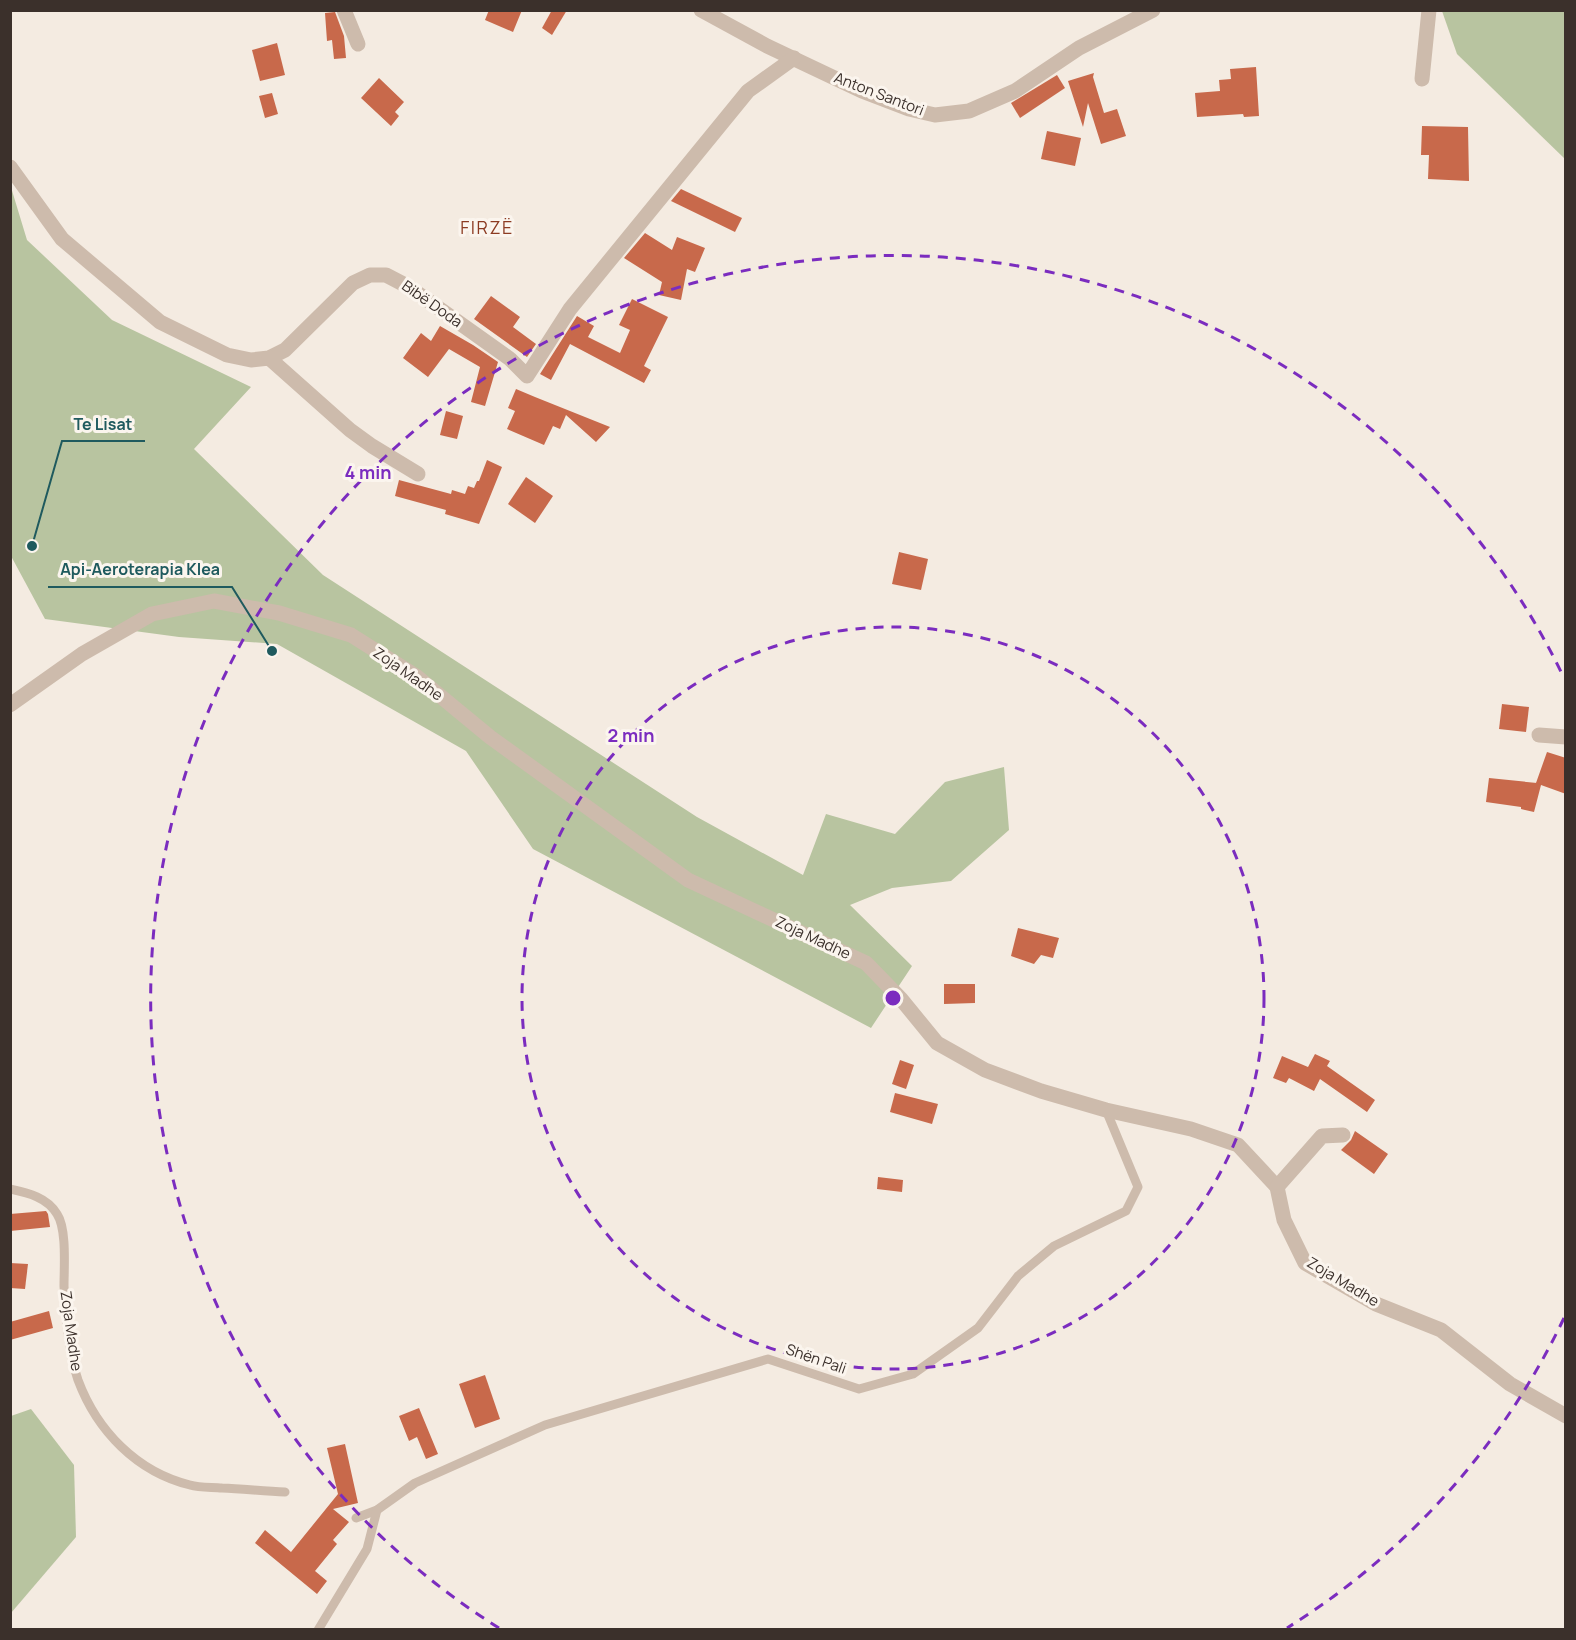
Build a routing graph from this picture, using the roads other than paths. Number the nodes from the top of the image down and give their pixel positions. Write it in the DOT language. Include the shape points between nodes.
graph roads {
  1 [pos="344,10"];
  2 [pos="701,10"];
  3 [pos="1153,10"];
  4 [pos="1429,10"];
  5 [pos="358,44"];
  6 [pos="794,58"];
  7 [pos="1422,79"];
  8 [pos="10,166"];
  9 [pos="269,358"];
  10 [pos="418,474"];
  11 [pos="10,705"];
  12 [pos="1539,735"];
  13 [pos="1566,737"];
  14 [pos="1106,1110"];
  15 [pos="1344,1135"];
  16 [pos="1277,1187"];
  17 [pos="10,1189"];
  18 [pos="1566,1416"];
  19 [pos="285,1492"];
  20 [pos="377,1509"];
  21 [pos="356,1518"];
  22 [pos="318,1629"];
  1 -- 5 [label="street"];
  2 -- 6 [label="street, Anton Santori"];
  3 -- 6 [label="street, Anton Santori" via="1079,48 1015,91 969,111 935,115 909,109"];
  4 -- 7 [label="street"];
  6 -- 9 [label="street, Bibë Doda" via="748,91 570,309 527,376 510,359 410,287 386,275 370,275 353,283 285,351"];
  8 -- 9 [label="street" via="62,239 160,322 227,355 250,360"];
  9 -- 10 [label="street" via="350,430"];
  11 -- 14 [label="street, Zoja Madhe" via="82,654 152,614 214,601 279,613 351,635 416,676 490,736 688,880 866,963 937,1043 985,1070"];
  12 -- 13 [label="street"];
  14 -- 16 [label="street, Zoja Madhe" via="1191,1129 1238,1145"];
  14 -- 20 [label="lane, Shën Pali" via="1138,1187 1126,1211 1054,1246 1018,1276 978,1328 913,1374 859,1389 768,1359 545,1425 416,1483"];
  15 -- 16 [label="street" via="1322,1136"];
  16 -- 18 [label="street, Zoja Madhe" via="1284,1220 1305,1263 1376,1304 1441,1330 1510,1384"];
  17 -- 19 [label="lane, Zoja Madhe" via="43,1198 58,1215 70,1347 92,1410 118,1446 144,1466 190,1485"];
  20 -- 21 [label="lane, Shën Pali"];
  20 -- 22 [label="lane" via="367,1549"];
}
